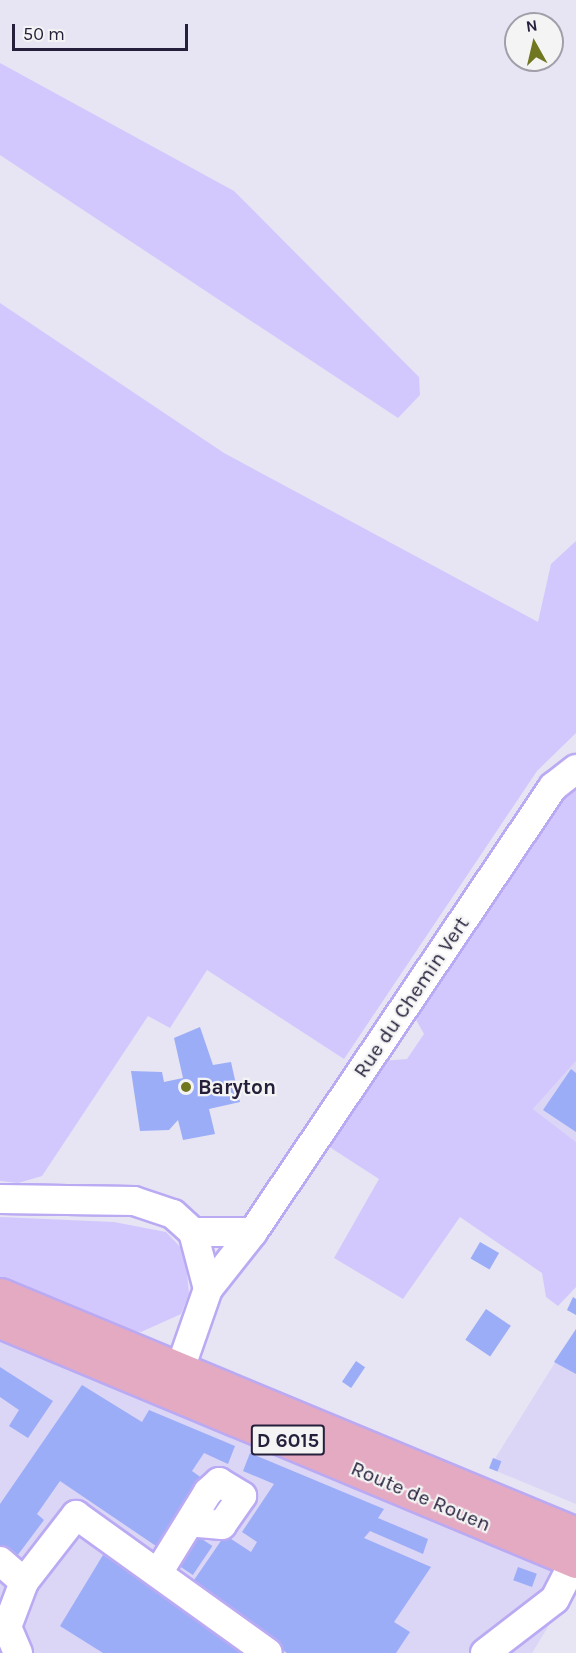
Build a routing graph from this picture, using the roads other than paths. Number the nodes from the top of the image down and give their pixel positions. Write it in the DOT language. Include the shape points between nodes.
graph roads {
  1 [pos="576,769"];
  2 [pos="0,1199"];
  3 [pos="193,1232"];
  4 [pos="253,1232"];
  5 [pos="208,1289"];
  6 [pos="0,1295"];
  7 [pos="0,1321"];
  8 [pos="176,1380"];
  9 [pos="190,1522"];
  10 [pos="576,1554"];
  11 [pos="0,1561"];
  12 [pos="158,1573"];
  13 [pos="24,1582"];
  14 [pos="4,1629"];
  15 [pos="18,1653"];
  16 [pos="268,1653"];
  17 [pos="485,1653"];
  1 -- 4 [label="street, Rue du Chemin Vert" via="553,787"];
  2 -- 3 [label="street" via="134,1201 173,1214"];
  3 -- 4 [label="street"];
  3 -- 5 [label="street"];
  4 -- 5 [label="street, Rue du Chemin Vert"];
  5 -- 8 [label="street, Rue du Chemin Vert"];
  6 -- 8 [label="main road, Route de Rouen / D 6015"];
  7 -- 8 [label="main road, Route de Rouen / D 6015"];
  8 -- 10 [label="main road, Route de Rouen / D 6015" via="399,1473"];
  9 -- 12 [label="street"];
  10 -- 17 [label="street" via="555,1599"];
  11 -- 13 [label="street"];
  12 -- 13 [label="street" via="76,1515"];
  12 -- 16 [label="street"];
  13 -- 14 [label="street"];
  14 -- 15 [label="street"];
}
